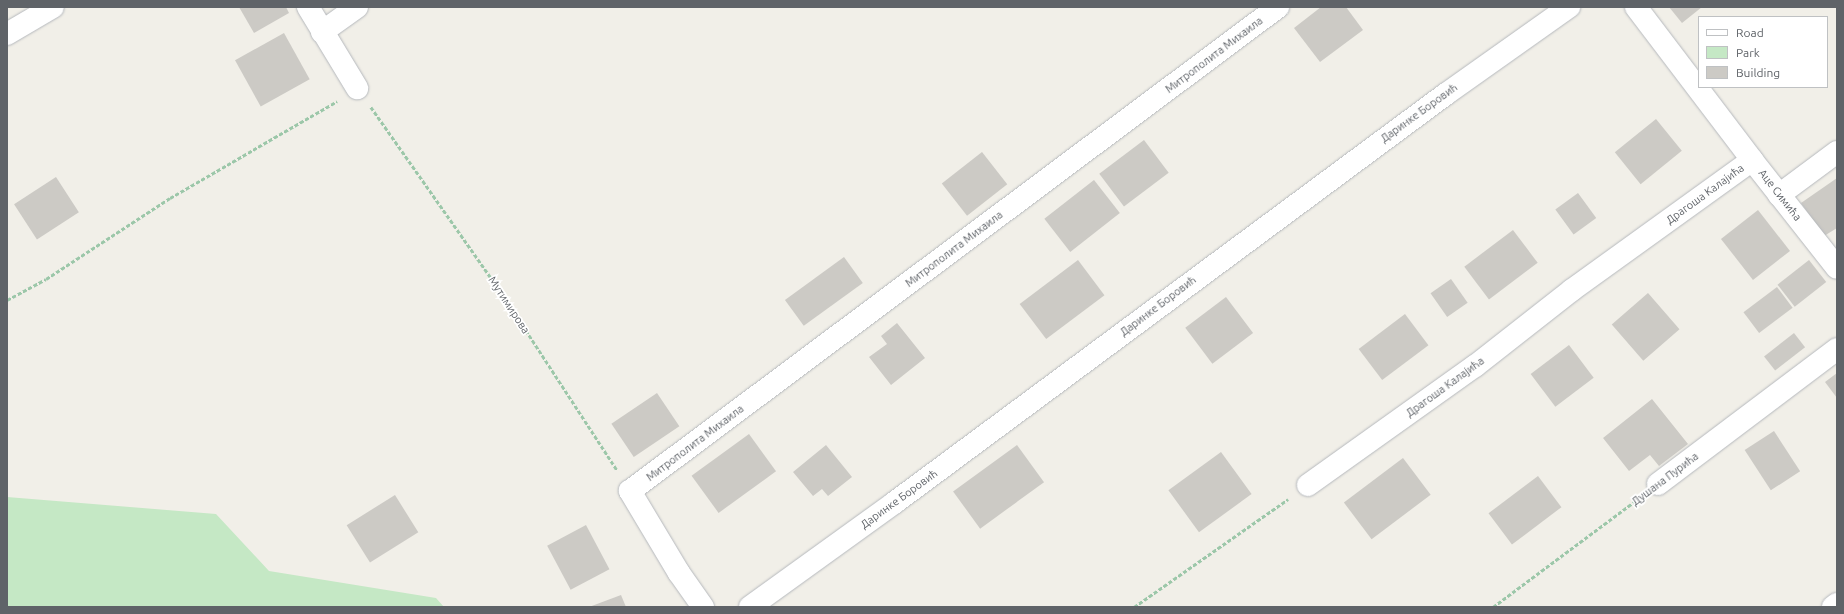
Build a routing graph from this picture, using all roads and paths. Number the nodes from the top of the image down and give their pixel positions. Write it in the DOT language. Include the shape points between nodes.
graph roads {
  1 [pos="53,7"];
  2 [pos="308,7"];
  3 [pos="357,7"];
  4 [pos="1278,7"];
  5 [pos="1569,7"];
  6 [pos="1636,7"];
  7 [pos="322,32"];
  8 [pos="7,34"];
  9 [pos="357,88"];
  10 [pos="1837,152"];
  11 [pos="1752,160"];
  12 [pos="1779,195"];
  13 [pos="1837,268"];
  14 [pos="7,300"];
  15 [pos="1837,349"];
  16 [pos="1658,484"];
  17 [pos="1308,485"];
  18 [pos="630,491"];
  19 [pos="1837,604"];
  20 [pos="703,607"];
  21 [pos="750,607"];
  22 [pos="1134,607"];
  23 [pos="1492,607"];
  24 [pos="1833,607"];
  1 -- 8 [label="street"];
  2 -- 7 [label="street"];
  3 -- 7 [label="street"];
  4 -- 18 [label="street, Митрополита Михаила"];
  5 -- 21 [label="street, Даринке Боровић" via="1433,103"];
  6 -- 11 [label="street, Аце Симића"];
  7 -- 9 [label="street"];
  9 -- 14 [label="path" via="170,198 46,278"];
  9 -- 18 [label="path, Мутимирова" via="503,295"];
  10 -- 12 [label="street"];
  11 -- 12 [label="street, Аце Симића"];
  11 -- 17 [label="street, Драгоша Калајића" via="1572,290 1476,366"];
  12 -- 13 [label="street, Аце Симића"];
  15 -- 16 [label="street, Душана Пурића"];
  16 -- 23 [label="path, Душана Пурића"];
  17 -- 22 [label="path"];
  18 -- 20 [label="street" via="679,573"];
  19 -- 24 [label="street"];
}
